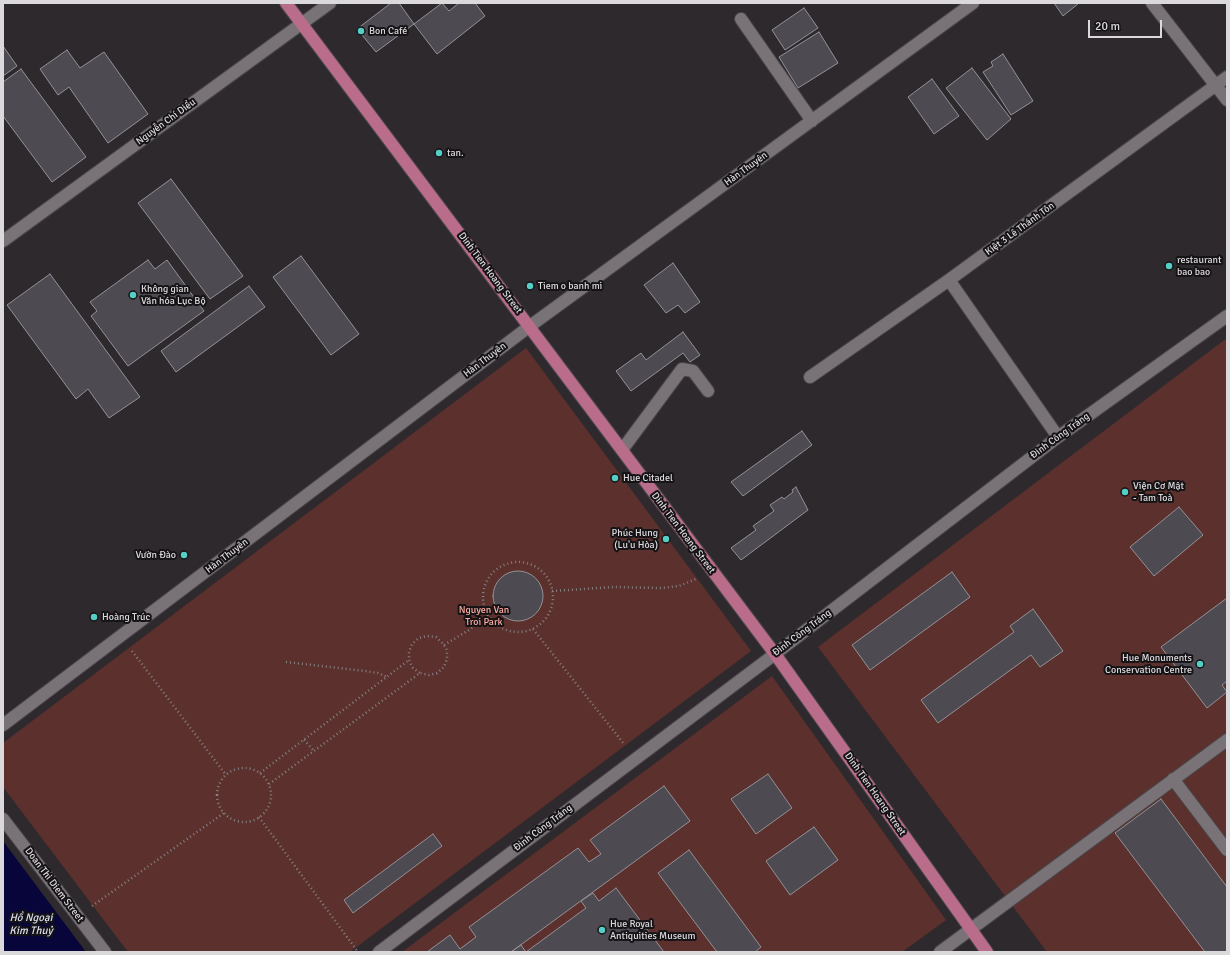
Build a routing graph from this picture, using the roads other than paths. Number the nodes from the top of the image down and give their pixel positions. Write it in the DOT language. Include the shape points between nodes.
graph roads {
  1 [pos="286,3"];
  2 [pos="330,3"];
  3 [pos="973,3"];
  4 [pos="1152,3"];
  5 [pos="741,19"];
  6 [pos="302,24"];
  7 [pos="1227,77"];
  8 [pos="1217,85"];
  9 [pos="1227,100"];
  10 [pos="812,121"];
  11 [pos="3,241"];
  12 [pos="949,280"];
  13 [pos="1227,316"];
  14 [pos="530,326"];
  15 [pos="810,377"];
  16 [pos="708,391"];
  17 [pos="1058,437"];
  18 [pos="622,450"];
  19 [pos="776,654"];
  20 [pos="3,725"];
  21 [pos="1227,740"];
  22 [pos="1173,779"];
  23 [pos="3,819"];
  24 [pos="1227,850"];
  25 [pos="971,930"];
  26 [pos="105,952"];
  27 [pos="379,952"];
  28 [pos="940,952"];
  29 [pos="987,952"];
  1 -- 6 [label="main road, Dinh Tien Hoang Street"];
  2 -- 6 [label="street, Nguyễn Chí Diểu"];
  3 -- 10 [label="street, Hàn Thuyên"];
  4 -- 8 [label="street"];
  5 -- 10 [label="street"];
  6 -- 11 [label="street, Nguyễn Chí Diểu"];
  6 -- 14 [label="main road, Dinh Tien Hoang Street"];
  7 -- 8 [label="street, Kiệt 3 Lê Thánh Tôn"];
  8 -- 9 [label="street"];
  8 -- 12 [label="street, Kiệt 3 Lê Thánh Tôn"];
  10 -- 14 [label="street, Hàn Thuyên"];
  12 -- 15 [label="street, Kiệt 3 Lê Thánh Tôn"];
  12 -- 17 [label="street"];
  13 -- 17 [label="street, Đinh Công Tráng"];
  14 -- 18 [label="main road, Dinh Tien Hoang Street"];
  14 -- 20 [label="street, Hàn Thuyên"];
  16 -- 18 [label="street" via="693,371 682,369"];
  17 -- 19 [label="street, Đinh Công Tráng"];
  18 -- 19 [label="main road, Dinh Tien Hoang Street"];
  19 -- 25 [label="main road, Dinh Tien Hoang Street"];
  19 -- 27 [label="street, Đinh Công Tráng"];
  21 -- 22 [label="street"];
  22 -- 24 [label="street"];
  22 -- 25 [label="street"];
  23 -- 26 [label="street, Doan Thi Diem Street"];
  25 -- 28 [label="street"];
  25 -- 29 [label="main road, Dinh Tien Hoang Street"];
}
